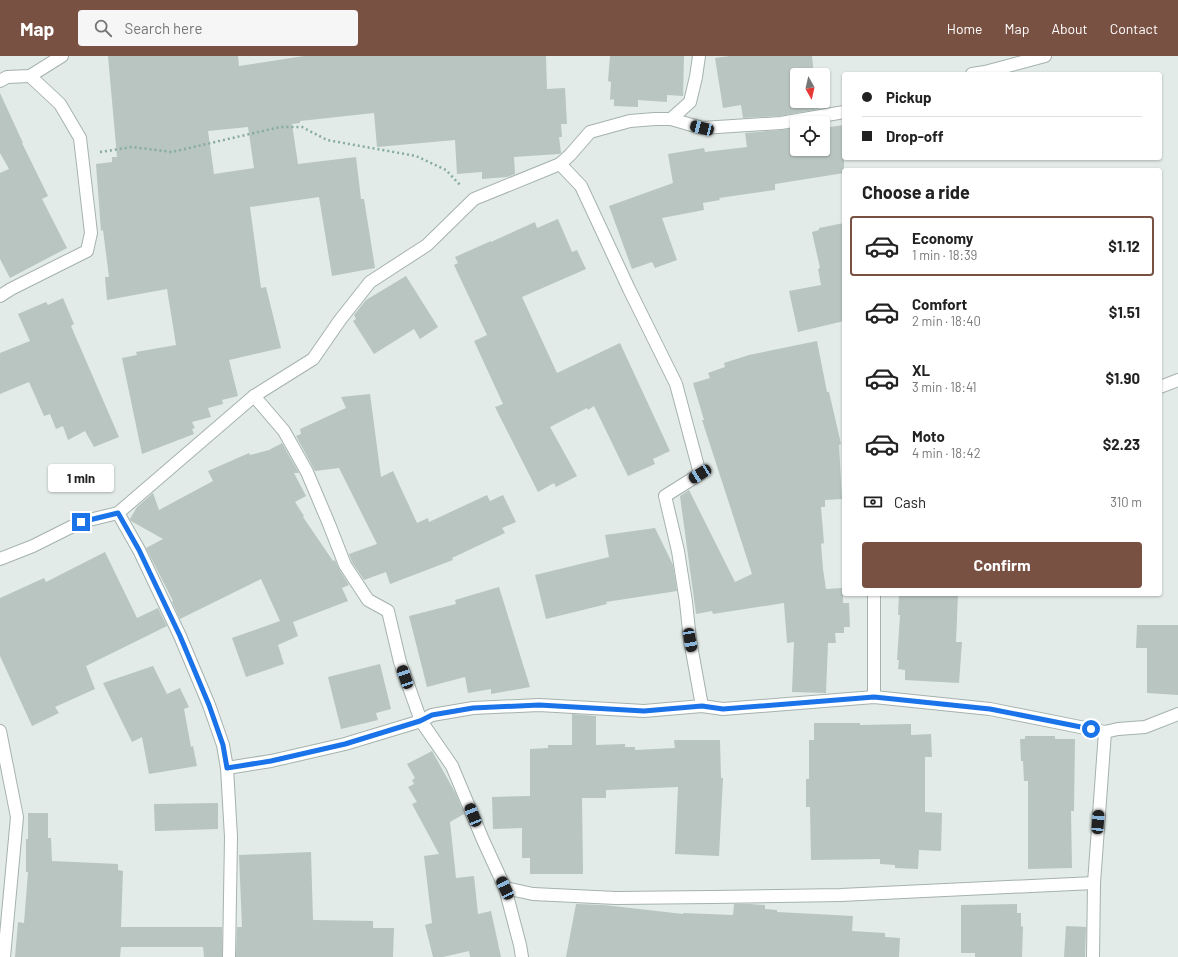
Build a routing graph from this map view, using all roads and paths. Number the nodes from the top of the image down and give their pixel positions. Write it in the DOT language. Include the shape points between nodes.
graph roads {
  1 [pos="62,56"];
  2 [pos="699,56"];
  3 [pos="1044,56"];
  4 [pos="985,72"];
  5 [pos="30,76"];
  6 [pos="0,81"];
  7 [pos="842,112"];
  8 [pos="671,119"];
  9 [pos="82,155"];
  10 [pos="560,164"];
  11 [pos="474,199"];
  12 [pos="0,296"];
  13 [pos="1178,380"];
  14 [pos="1162,386"];
  15 [pos="254,396"];
  16 [pos="118,513"];
  17 [pos="0,559"];
  18 [pos="874,596"];
  19 [pos="874,697"];
  20 [pos="702,706"];
  21 [pos="1178,714"];
  22 [pos="420,721"];
  23 [pos="0,731"];
  24 [pos="1105,732"];
  25 [pos="227,768"];
  26 [pos="1094,884"];
  27 [pos="505,888"];
  28 [pos="4,957"];
  29 [pos="228,957"];
  30 [pos="522,957"];
  31 [pos="1093,957"];
  1 -- 5 [label="street"];
  2 -- 8 [label="street" via="690,102"];
  3 -- 4 [label="street"];
  5 -- 6 [label="street" via="6,77"];
  5 -- 9 [label="street" via="60,104 80,138"];
  7 -- 8 [label="street" via="781,123 702,128"];
  8 -- 10 [label="street" via="630,121 590,132"];
  9 -- 11 [label="path" via="132,147 172,152 280,127 302,127 327,140 416,156 446,170"];
  9 -- 12 [label="street" via="91,233 87,251"];
  10 -- 11 [label="street"];
  10 -- 20 [label="street" via="580,186 676,384 700,474 665,496 678,551"];
  11 -- 15 [label="street" via="427,245 370,282 313,358"];
  13 -- 14 [label="street"];
  15 -- 16 [label="street"];
  15 -- 22 [label="street" via="284,431 307,472 345,565 368,600 388,611 400,662"];
  16 -- 17 [label="street" via="81,522"];
  16 -- 25 [label="street" via="139,550 180,636 209,705 223,745"];
  18 -- 19 [label="street"];
  19 -- 20 [label="street" via="723,709"];
  19 -- 24 [label="street" via="990,709"];
  20 -- 22 [label="street" via="644,711 539,705 473,708 432,715"];
  21 -- 24 [label="street" via="1145,727"];
  22 -- 25 [label="street" via="345,744"];
  22 -- 27 [label="street" via="452,766"];
  23 -- 28 [label="street" via="17,817"];
  24 -- 26 [label="street"];
  25 -- 29 [label="street" via="231,837"];
  26 -- 27 [label="street" via="841,895 712,897 533,894"];
  26 -- 31 [label="street"];
  27 -- 30 [label="street"];
}
